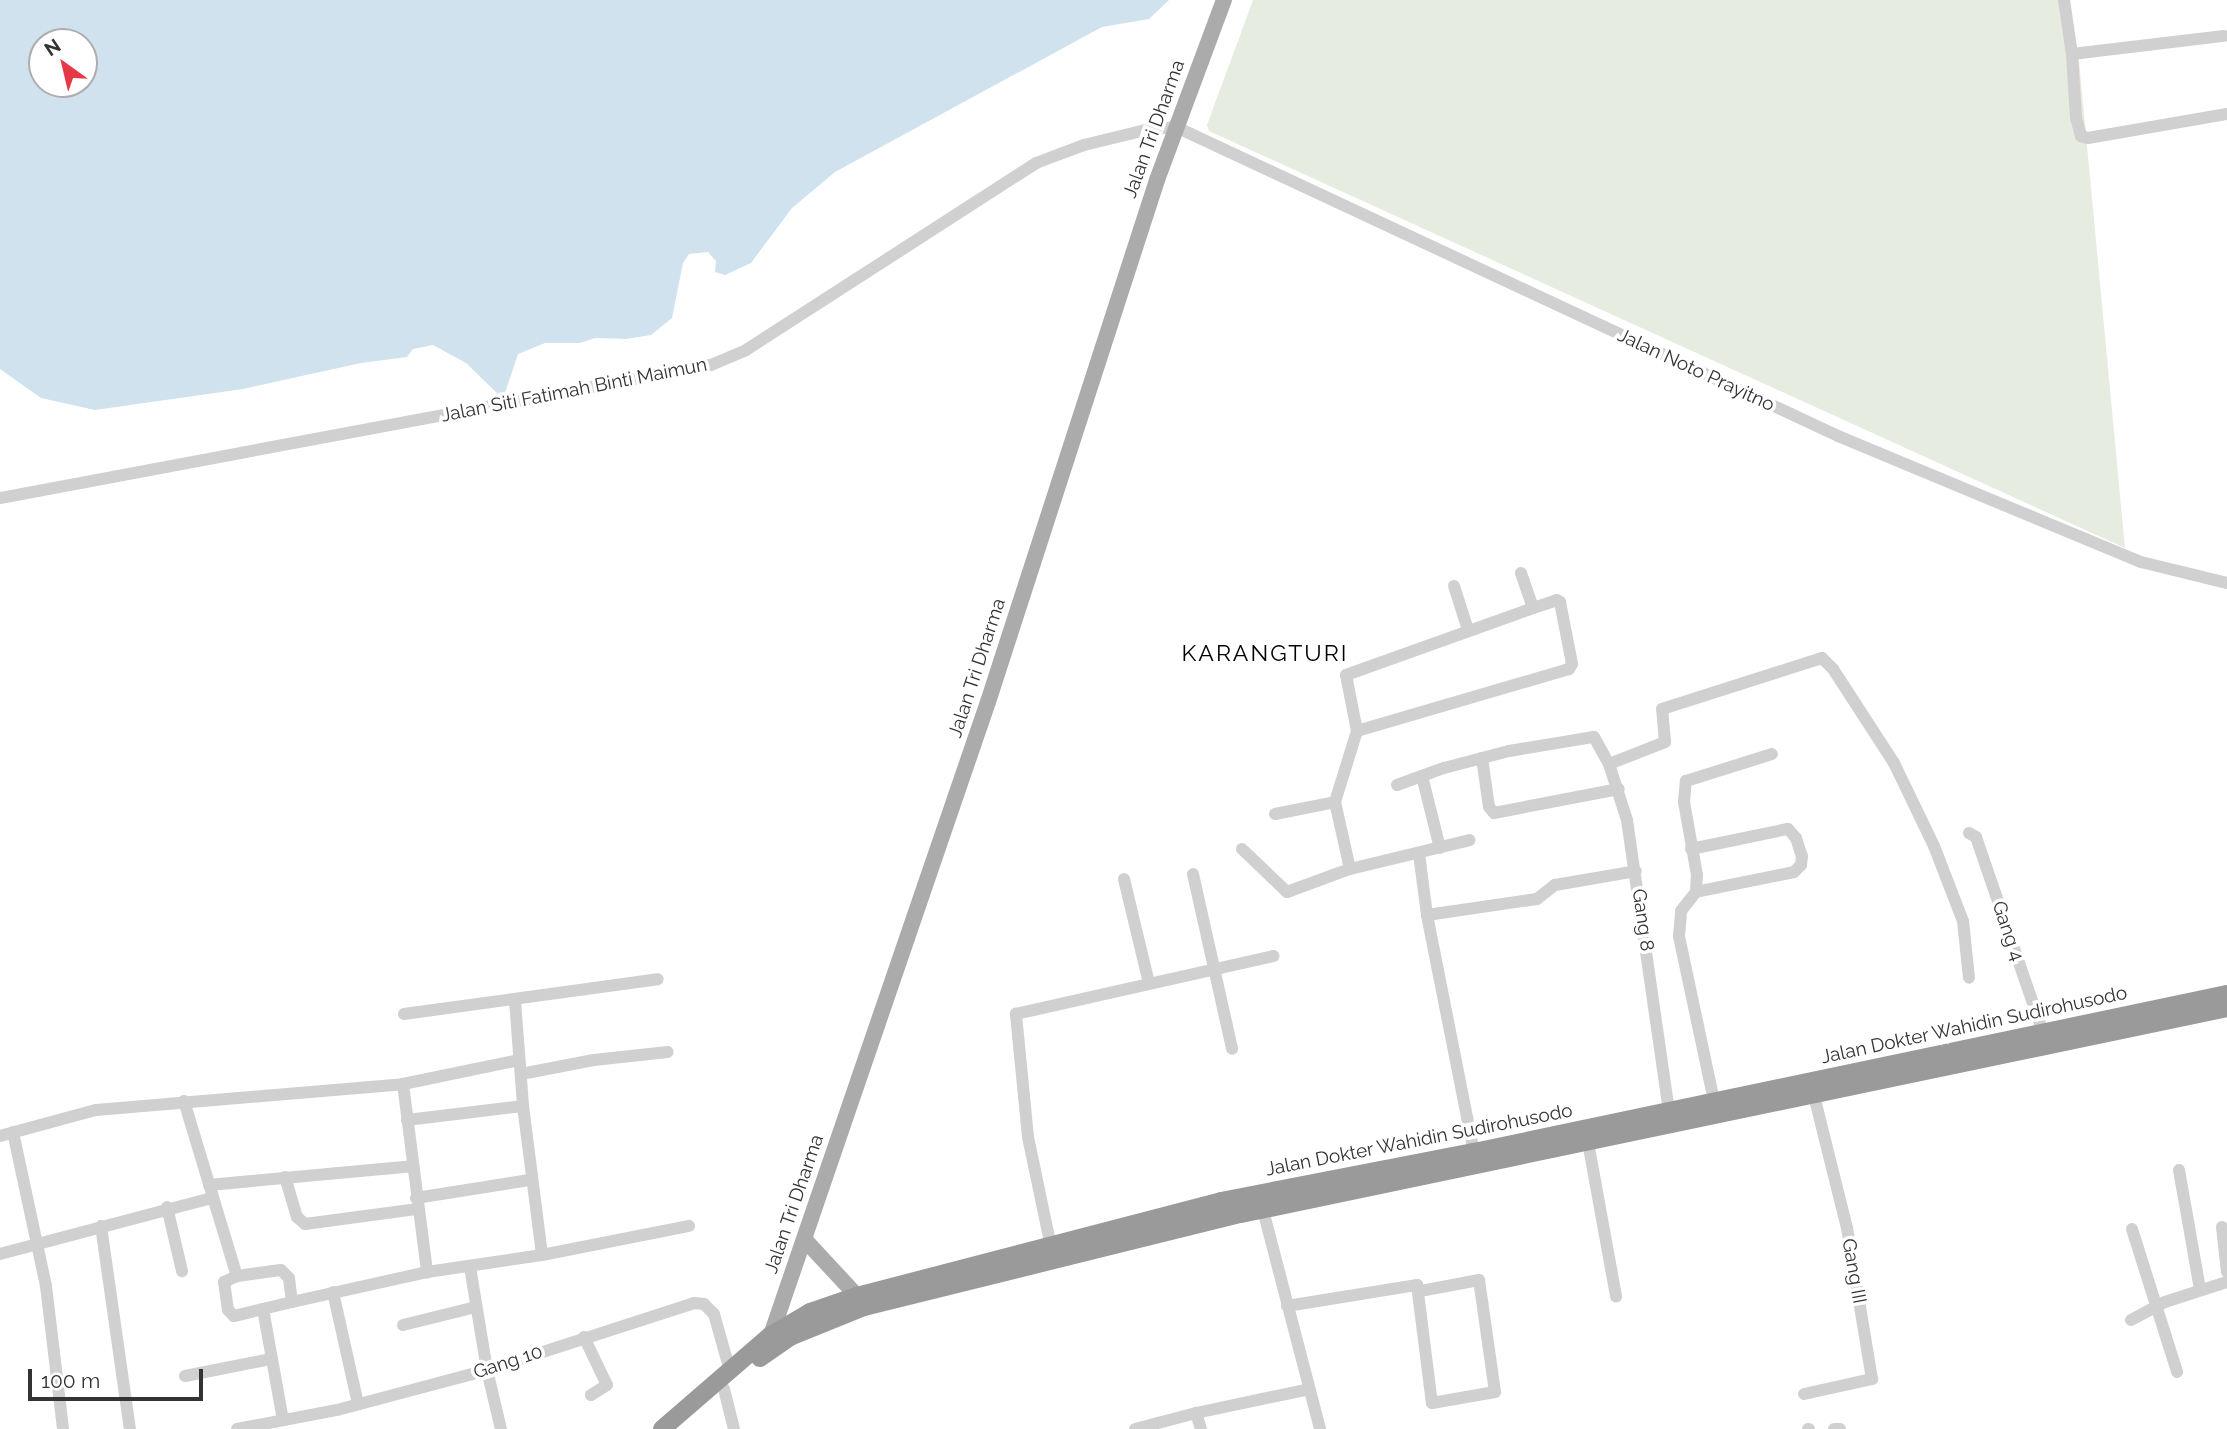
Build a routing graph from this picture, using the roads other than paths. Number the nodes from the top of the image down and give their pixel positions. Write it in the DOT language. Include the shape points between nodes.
graph roads {
  1 [pos="1224,0"];
  2 [pos="2064,0"];
  3 [pos="2224,36"];
  4 [pos="2072,54"];
  5 [pos="2227,114"];
  6 [pos="1176,127"];
  7 [pos="0,498"];
  8 [pos="1521,573"];
  9 [pos="2227,583"];
  10 [pos="1454,586"];
  11 [pos="1533,608"];
  12 [pos="1468,631"];
  13 [pos="1357,731"];
  14 [pos="1772,754"];
  15 [pos="1482,758"];
  16 [pos="1609,764"];
  17 [pos="1422,776"];
  18 [pos="1397,785"];
  19 [pos="1619,789"];
  20 [pos="1335,802"];
  21 [pos="1275,814"];
  22 [pos="1969,833"];
  23 [pos="1469,840"];
  24 [pos="1440,848"];
  25 [pos="1242,849"];
  26 [pos="1691,849"];
  27 [pos="1419,854"];
  28 [pos="1350,869"];
  29 [pos="1636,871"];
  30 [pos="1193,874"];
  31 [pos="1125,879"];
  32 [pos="1696,892"];
  33 [pos="1427,915"];
  34 [pos="1274,956"];
  35 [pos="1214,969"];
  36 [pos="1969,978"];
  37 [pos="658,979"];
  38 [pos="1149,983"];
  39 [pos="2227,994"];
  40 [pos="515,1001"];
  41 [pos="2227,1008"];
  42 [pos="404,1014"];
  43 [pos="2043,1033"];
  44 [pos="1232,1049"];
  45 [pos="668,1052"];
  46 [pos="519,1060"];
  47 [pos="521,1074"];
  48 [pos="403,1084"];
  49 [pos="1814,1096"];
  50 [pos="184,1101"];
  51 [pos="523,1106"];
  52 [pos="1715,1108"];
  53 [pos="1669,1111"];
  54 [pos="407,1120"];
  55 [pos="13,1132"];
  56 [pos="0,1136"];
  57 [pos="1588,1142"];
  58 [pos="1474,1152"];
  59 [pos="412,1166"];
  60 [pos="2179,1170"];
  61 [pos="285,1177"];
  62 [pos="530,1180"];
  63 [pos="210,1191"];
  64 [pos="417,1203"];
  65 [pos="167,1207"];
  66 [pos="1263,1210"];
  67 [pos="101,1226"];
  68 [pos="689,1226"];
  69 [pos="2222,1227"];
  70 [pos="2132,1229"];
  71 [pos="805,1240"];
  72 [pos="39,1241"];
  73 [pos="1051,1247"];
  74 [pos="0,1254"];
  75 [pos="542,1255"];
  76 [pos="470,1266"];
  77 [pos="182,1270"];
  78 [pos="427,1272"];
  79 [pos="2227,1272"];
  80 [pos="237,1276"];
  81 [pos="2227,1282"];
  82 [pos="2200,1289"];
  83 [pos="1421,1291"];
  84 [pos="333,1292"];
  85 [pos="1616,1296"];
  86 [pos="292,1301"];
  87 [pos="861,1302"];
  88 [pos="1287,1306"];
  89 [pos="476,1307"];
  90 [pos="2156,1307"];
  91 [pos="263,1309"];
  92 [pos="2131,1320"];
  93 [pos="404,1325"];
  94 [pos="584,1337"];
  95 [pos="771,1342"];
  96 [pos="271,1359"];
  97 [pos="487,1370"];
  98 [pos="730,1371"];
  99 [pos="2177,1372"];
  100 [pos="185,1376"];
  101 [pos="724,1389"];
  102 [pos="1310,1389"];
  103 [pos="1804,1394"];
  104 [pos="591,1395"];
  105 [pos="358,1404"];
  106 [pos="1196,1413"];
  107 [pos="292,1422"];
  108 [pos="63,1429"];
  109 [pos="130,1429"];
  110 [pos="237,1429"];
  111 [pos="501,1429"];
  112 [pos="662,1429"];
  113 [pos="677,1429"];
  114 [pos="734,1429"];
  115 [pos="1135,1429"];
  116 [pos="1201,1429"];
  117 [pos="1320,1429"];
  118 [pos="1834,1429"];
  119 [pos="1840,1429"];
  1 -- 6 [label="main road, Jalan Tri Dharma"];
  2 -- 4 [label="street"];
  3 -- 4 [label="street"];
  4 -- 5 [label="street" via="2078,131 2085,138"];
  6 -- 7 [label="street, Jalan Siti Fatimah Binti Maimun" via="1084,145 1036,163 746,350 711,365"];
  6 -- 9 [label="street, Jalan Noto Prayitno" via="1838,436 2141,562"];
  6 -- 71 [label="main road, Jalan Tri Dharma"];
  8 -- 11 [label="street"];
  10 -- 12 [label="street"];
  11 -- 12 [label="street"];
  11 -- 13 [label="street" via="1560,602 1572,664 1569,669"];
  12 -- 13 [label="street" via="1346,675"];
  13 -- 20 [label="street"];
  14 -- 26 [label="street" via="1686,781 1684,802"];
  15 -- 16 [label="street, Gang 8" via="1592,735"];
  15 -- 17 [label="street"];
  15 -- 19 [label="street" via="1489,807 1494,813"];
  16 -- 19 [label="street, Gang 8"];
  16 -- 36 [label="street" via="1665,742 1662,709 1822,658 1894,763 1934,846 1963,921"];
  17 -- 18 [label="street"];
  17 -- 24 [label="street"];
  19 -- 29 [label="street, Gang 8"];
  20 -- 21 [label="street"];
  20 -- 28 [label="street"];
  22 -- 43 [label="street, Gang 4" via="1976,837"];
  23 -- 24 [label="street"];
  24 -- 27 [label="street"];
  25 -- 28 [label="street" via="1285,892"];
  26 -- 32 [label="street"];
  26 -- 32 [label="street" via="1788,829 1802,856 1794,872"];
  27 -- 28 [label="street"];
  27 -- 33 [label="street"];
  29 -- 33 [label="street" via="1555,886 1537,899"];
  29 -- 53 [label="street, Gang 8"];
  30 -- 35 [label="street"];
  31 -- 38 [label="street"];
  32 -- 52 [label="street" via="1681,911 1679,936"];
  33 -- 58 [label="street"];
  34 -- 35 [label="street"];
  35 -- 38 [label="street"];
  35 -- 44 [label="street"];
  37 -- 40 [label="street"];
  38 -- 73 [label="street" via="1016,1014 1028,1137"];
  39 -- 43 [label="highway, Jalan Dokter Wahidin Sudirohusodo"];
  40 -- 42 [label="street"];
  40 -- 46 [label="street"];
  41 -- 49 [label="highway, Jalan Dokter Wahidin Sudirohusodo"];
  43 -- 52 [label="highway, Jalan Dokter Wahidin Sudirohusodo"];
  45 -- 47 [label="street"];
  46 -- 47 [label="street"];
  46 -- 48 [label="street"];
  47 -- 51 [label="street"];
  48 -- 50 [label="street"];
  48 -- 54 [label="street"];
  49 -- 52 [label="highway, Jalan Dokter Wahidin Sudirohusodo"];
  49 -- 103 [label="street, Gang III" via="1847,1228 1872,1379"];
  50 -- 55 [label="street" via="96,1110"];
  50 -- 63 [label="street"];
  51 -- 54 [label="street"];
  51 -- 62 [label="street"];
  52 -- 53 [label="highway, Jalan Dokter Wahidin Sudirohusodo"];
  52 -- 57 [label="highway, Jalan Dokter Wahidin Sudirohusodo"];
  53 -- 58 [label="highway, Jalan Dokter Wahidin Sudirohusodo"];
  54 -- 59 [label="street"];
  55 -- 56 [label="street"];
  55 -- 72 [label="street"];
  57 -- 66 [label="highway, Jalan Dokter Wahidin Sudirohusodo"];
  57 -- 85 [label="street"];
  58 -- 73 [label="highway, Jalan Dokter Wahidin Sudirohusodo" via="1221,1201"];
  59 -- 61 [label="street"];
  59 -- 64 [label="street"];
  60 -- 82 [label="street"];
  61 -- 63 [label="street"];
  61 -- 64 [label="street" via="297,1217 305,1224"];
  62 -- 64 [label="street"];
  62 -- 75 [label="street"];
  63 -- 65 [label="street"];
  63 -- 80 [label="street"];
  64 -- 78 [label="street"];
  65 -- 67 [label="street"];
  65 -- 77 [label="street"];
  66 -- 87 [label="highway, Jalan Dokter Wahidin Sudirohusodo"];
  66 -- 88 [label="street"];
  67 -- 72 [label="street"];
  67 -- 109 [label="street"];
  68 -- 75 [label="street"];
  69 -- 79 [label="street"];
  70 -- 90 [label="street"];
  71 -- 87 [label="main road"];
  71 -- 95 [label="main road, Jalan Tri Dharma"];
  72 -- 74 [label="street"];
  72 -- 108 [label="street"];
  73 -- 87 [label="highway, Jalan Dokter Wahidin Sudirohusodo"];
  75 -- 76 [label="street"];
  76 -- 78 [label="street"];
  76 -- 89 [label="street"];
  78 -- 84 [label="street"];
  80 -- 86 [label="street" via="281,1270 289,1278"];
  80 -- 91 [label="street" via="224,1282 229,1312 236,1316"];
  81 -- 82 [label="street"];
  82 -- 90 [label="street"];
  83 -- 83 [label="street" via="1432,1403 1495,1392 1479,1280"];
  83 -- 88 [label="street" via="1415,1284"];
  84 -- 86 [label="street"];
  84 -- 105 [label="street"];
  86 -- 91 [label="street"];
  87 -- 95 [label="highway, Jalan Dokter Wahidin Sudirohusodo"];
  88 -- 102 [label="street"];
  89 -- 93 [label="street"];
  89 -- 97 [label="street"];
  90 -- 92 [label="street"];
  90 -- 99 [label="street"];
  91 -- 96 [label="street"];
  94 -- 97 [label="street, Gang 10"];
  94 -- 98 [label="street, Gang 10" via="669,1309 704,1304 714,1314"];
  94 -- 104 [label="street" via="607,1385"];
  95 -- 98 [label="highway, Jalan Dokter Wahidin Sudirohusodo"];
  95 -- 101 [label="highway, Jalan Dokter Wahidin Sudirohusodo"];
  96 -- 100 [label="street"];
  96 -- 107 [label="street"];
  97 -- 105 [label="street, Gang 10"];
  97 -- 111 [label="street"];
  98 -- 112 [label="highway, Jalan Dokter Wahidin Sudirohusodo"];
  101 -- 113 [label="highway, Jalan Dokter Wahidin Sudirohusodo"];
  101 -- 114 [label="street"];
  102 -- 106 [label="street"];
  102 -- 117 [label="street"];
  105 -- 107 [label="street, Gang 10"];
  106 -- 115 [label="street"];
  106 -- 116 [label="street"];
  107 -- 110 [label="street, Gang 10"];
  118 -- 119 [label="street"];
}
